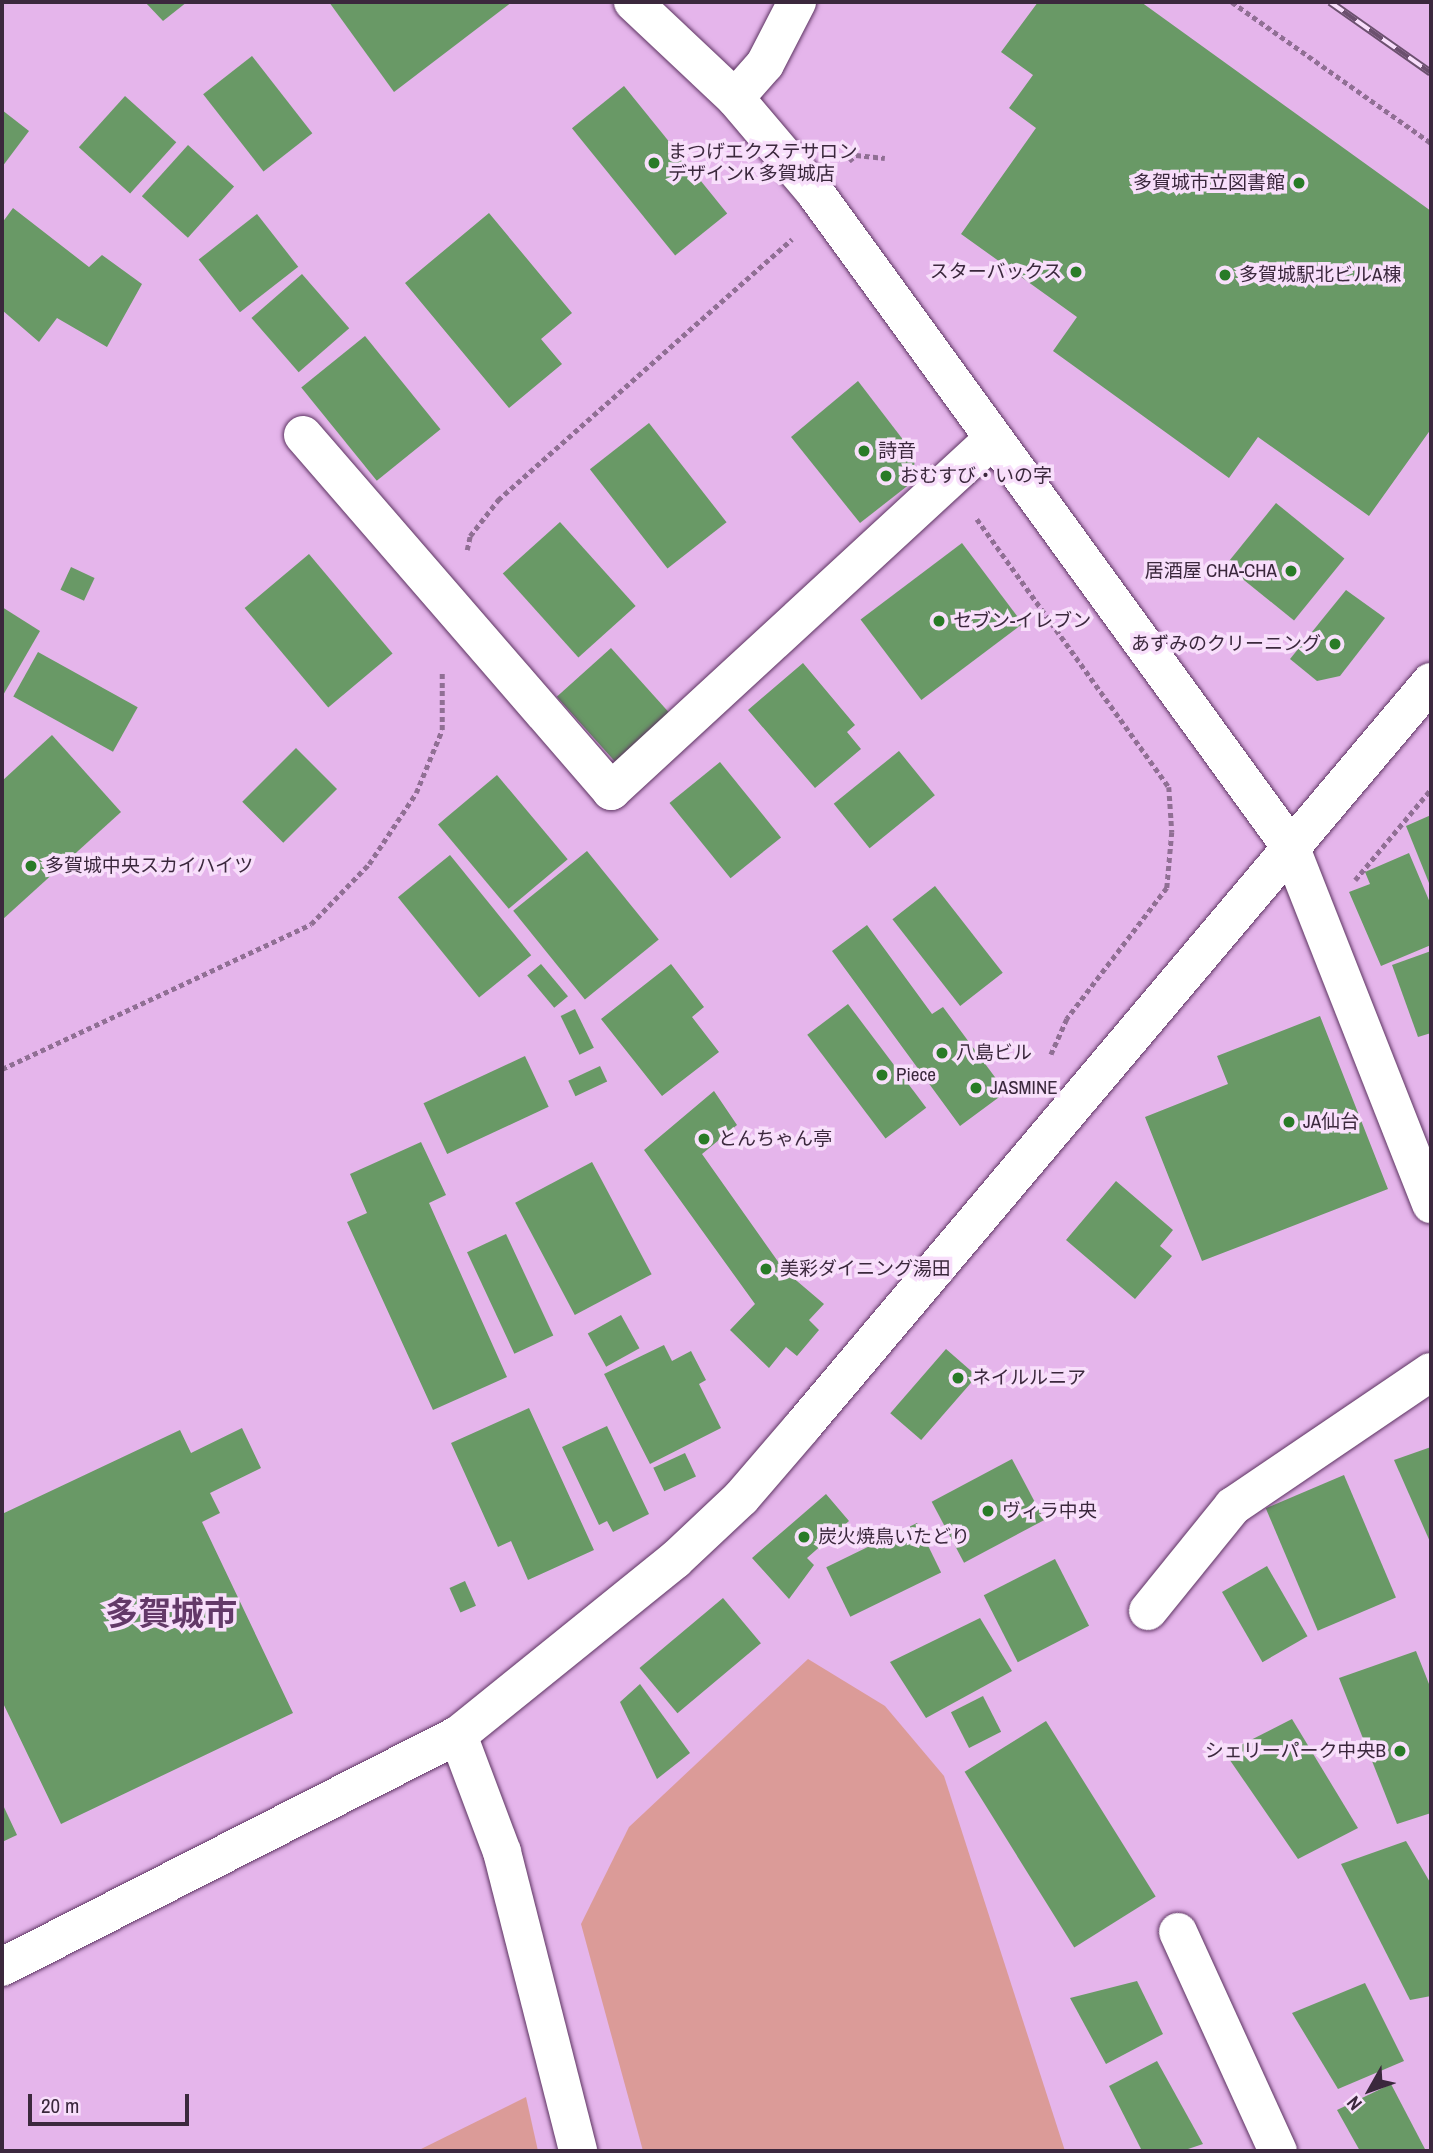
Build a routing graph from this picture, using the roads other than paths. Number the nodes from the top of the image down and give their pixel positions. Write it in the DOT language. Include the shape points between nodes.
graph roads {
  1 [pos="633,2"];
  2 [pos="797,2"];
  3 [pos="735,99"];
  4 [pos="303,435"];
  5 [pos="993,439"];
  6 [pos="1431,682"];
  7 [pos="1290,846"];
  8 [pos="1431,1204"];
  9 [pos="1431,1372"];
  10 [pos="1148,1611"];
  11 [pos="458,1735"];
  12 [pos="1178,1932"];
  13 [pos="2,1967"];
  14 [pos="578,2151"];
  15 [pos="1278,2151"];
  1 -- 3 [label="street"];
  2 -- 3 [label="street" via="765,64"];
  3 -- 5 [label="street" via="828,209"];
  4 -- 5 [label="street" via="611,791"];
  5 -- 7 [label="street"];
  6 -- 7 [label="street"];
  7 -- 8 [label="street"];
  7 -- 11 [label="street" via="741,1498 675,1560"];
  9 -- 10 [label="street" via="1233,1506"];
  11 -- 13 [label="street"];
  11 -- 14 [label="street" via="502,1852"];
  12 -- 15 [label="street"];
}
